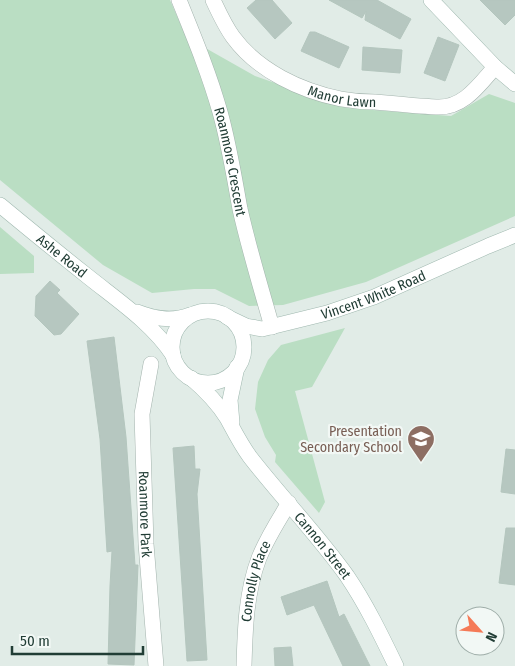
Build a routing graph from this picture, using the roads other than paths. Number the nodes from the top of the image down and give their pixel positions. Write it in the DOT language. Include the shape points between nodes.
graph roads {
  1 [pos="179,0"];
  2 [pos="213,0"];
  3 [pos="431,1"];
  4 [pos="495,67"];
  5 [pos="515,84"];
  6 [pos="0,205"];
  7 [pos="515,235"];
  8 [pos="125,305"];
  9 [pos="194,314"];
  10 [pos="227,317"];
  11 [pos="272,327"];
  12 [pos="173,355"];
  13 [pos="240,360"];
  14 [pos="151,364"];
  15 [pos="191,378"];
  16 [pos="235,434"];
  17 [pos="289,503"];
  18 [pos="156,666"];
  19 [pos="244,666"];
  20 [pos="396,666"];
  1 -- 11 [label="street, Roanmore Crescent" via="220,112 240,208"];
  2 -- 4 [label="street, Manor Lawn" via="234,38 248,54 291,82 331,97 449,107 465,98"];
  3 -- 4 [label="street"];
  4 -- 5 [label="street"];
  6 -- 8 [label="street, Ashe Road"];
  7 -- 11 [label="street, Vincent White Road" via="356,304"];
  8 -- 9 [label="street, Ashe Road" via="140,313 165,319"];
  8 -- 12 [label="street, Ashe Road" via="152,329"];
  9 -- 10 [label="street" via="207,311"];
  9 -- 12 [label="street" via="182,322 175,334"];
  10 -- 11 [label="street, Vincent White Road" via="254,329"];
  10 -- 13 [label="street" via="243,339"];
  11 -- 13 [label="street" via="259,334"];
  12 -- 15 [label="street" via="180,369"];
  13 -- 15 [label="street" via="227,377 213,382"];
  13 -- 16 [label="street, Cannon Street" via="230,400"];
  14 -- 18 [label="street, Roanmore Park" via="142,414 146,544"];
  15 -- 16 [label="street, Cannon Street" via="215,401"];
  16 -- 17 [label="street, Cannon Street"];
  17 -- 19 [label="street, Connolly Place" via="267,540 254,571 247,608"];
  17 -- 20 [label="street, Cannon Street" via="354,587"];
}
